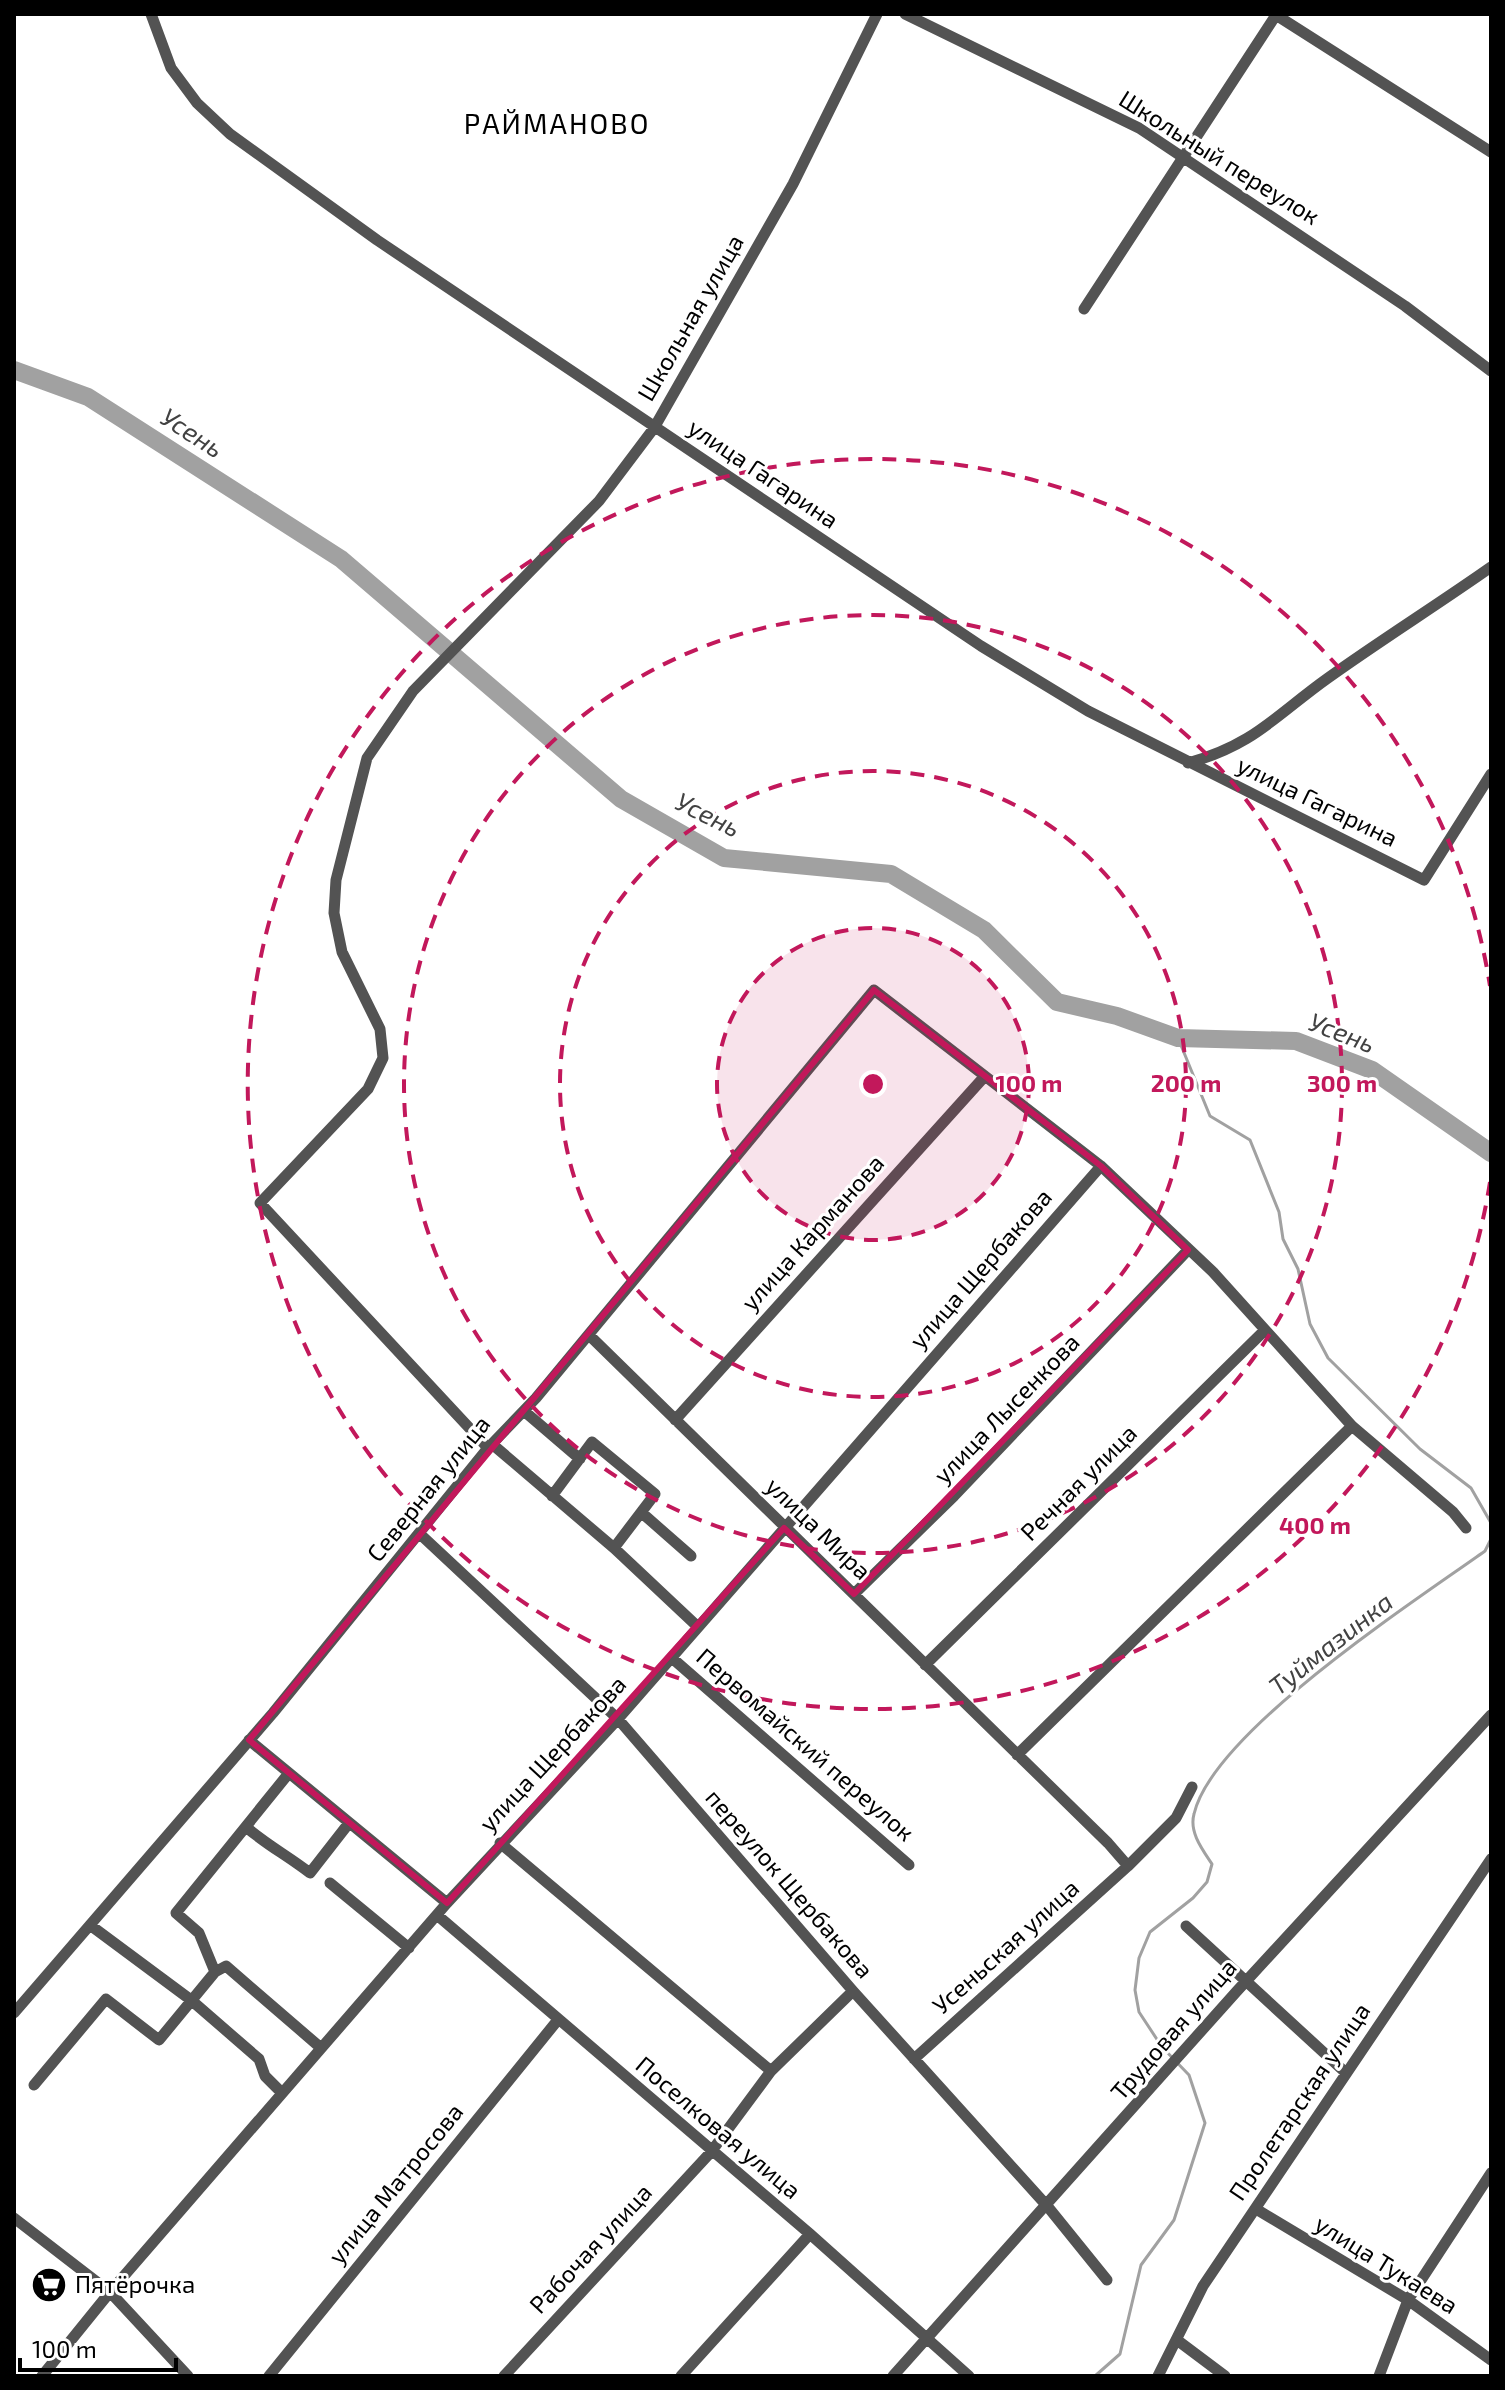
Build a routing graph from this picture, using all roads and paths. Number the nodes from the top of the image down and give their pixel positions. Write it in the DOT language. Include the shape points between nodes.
graph roads {
  1 [pos="151,14"];
  2 [pos="877,14"];
  3 [pos="905,14"];
  4 [pos="1276,15"];
  5 [pos="1491,152"];
  6 [pos="1185,156"];
  7 [pos="1084,309"];
  8 [pos="1491,371"];
  9 [pos="654,428"];
  10 [pos="1491,567"];
  11 [pos="413,691"];
  12 [pos="1188,763"];
  13 [pos="1491,774"];
  14 [pos="985,1076"];
  15 [pos="1101,1166"];
  16 [pos="1188,1250"];
  17 [pos="1264,1331"];
  18 [pos="589,1335"];
  19 [pos="524,1411"];
  20 [pos="675,1420"];
  21 [pos="1352,1426"];
  22 [pos="490,1446"];
  23 [pos="580,1459"];
  24 [pos="552,1496"];
  25 [pos="642,1513"];
  26 [pos="784,1528"];
  27 [pos="1466,1528"];
  28 [pos="421,1535"];
  29 [pos="614,1548"];
  30 [pos="691,1556"];
  31 [pos="854,1594"];
  32 [pos="698,1627"];
  33 [pos="672,1658"];
  34 [pos="925,1665"];
  35 [pos="1491,1715"];
  36 [pos="618,1719"];
  37 [pos="249,1740"];
  38 [pos="1017,1755"];
  39 [pos="289,1773"];
  40 [pos="1192,1787"];
  41 [pos="349,1823"];
  42 [pos="246,1827"];
  43 [pos="500,1843"];
  44 [pos="1491,1859"];
  45 [pos="909,1865"];
  46 [pos="1128,1866"];
  47 [pos="330,1883"];
  48 [pos="447,1903"];
  49 [pos="437,1915"];
  50 [pos="90,1925"];
  51 [pos="1186,1926"];
  52 [pos="409,1948"];
  53 [pos="215,1972"];
  54 [pos="1246,1981"];
  55 [pos="853,1991"];
  56 [pos="191,2000"];
  57 [pos="14,2013"];
  58 [pos="557,2021"];
  59 [pos="321,2048"];
  60 [pos="914,2059"];
  61 [pos="771,2071"];
  62 [pos="1346,2073"];
  63 [pos="34,2085"];
  64 [pos="282,2093"];
  65 [pos="711,2152"];
  66 [pos="1491,2173"];
  67 [pos="1048,2207"];
  68 [pos="1256,2209"];
  69 [pos="14,2218"];
  70 [pos="810,2234"];
  71 [pos="1107,2280"];
  72 [pos="110,2292"];
  73 [pos="1408,2300"];
  74 [pos="927,2339"];
  75 [pos="1177,2340"];
  76 [pos="1491,2360"];
  77 [pos="42,2376"];
  78 [pos="188,2376"];
  79 [pos="269,2376"];
  80 [pos="504,2376"];
  81 [pos="681,2376"];
  82 [pos="893,2376"];
  83 [pos="969,2376"];
  84 [pos="1158,2376"];
  85 [pos="1225,2376"];
  86 [pos="1379,2376"];
  1 -- 9 [label="street, улица Гагарина" via="171,68 230,134"];
  2 -- 9 [label="street, Школьная улица" via="793,184"];
  3 -- 6 [label="street, Школьный переулок" via="1139,128"];
  4 -- 5 [label="street"];
  4 -- 6 [label="street"];
  6 -- 7 [label="street"];
  6 -- 8 [label="street, Школьный переулок"];
  9 -- 11 [label="street, Школьная улица" via="599,501"];
  9 -- 12 [label="street, улица Гагарина" via="981,646"];
  10 -- 12 [label="street" via="1325,680 1265,730"];
  11 -- 22 [label="street, Первомайский переулок" via="367,758 336,880 334,913 342,952 380,1029 383,1058 368,1089 260,1203"];
  12 -- 13 [label="street, улица Гагарина" via="1424,880"];
  14 -- 15 [label="street"];
  14 -- 18 [label="street, Северная улица" via="874,990"];
  14 -- 20 [label="street, улица Карманова"];
  15 -- 16 [label="street"];
  15 -- 26 [label="street, улица Щербакова"];
  16 -- 17 [label="street"];
  16 -- 31 [label="street, улица Лысенкова"];
  17 -- 21 [label="street"];
  17 -- 34 [label="street, Речная улица"];
  18 -- 19 [label="street, Северная улица"];
  18 -- 20 [label="street, улица Мира"];
  19 -- 22 [label="street, Северная улица"];
  19 -- 23 [label="street"];
  20 -- 26 [label="street, улица Мира"];
  21 -- 27 [label="street"];
  21 -- 38 [label="street"];
  22 -- 24 [label="street, Первомайский переулок"];
  22 -- 28 [label="street, Северная улица"];
  23 -- 24 [label="street"];
  23 -- 25 [label="street" via="592,1442 655,1494"];
  24 -- 29 [label="street, Первомайский переулок"];
  25 -- 29 [label="street"];
  25 -- 30 [label="street"];
  26 -- 31 [label="street, улица Мира"];
  26 -- 32 [label="street, улица Щербакова"];
  28 -- 36 [label="street, переулок Щербакова"];
  28 -- 37 [label="street, Северная улица"];
  29 -- 32 [label="street, Первомайский переулок"];
  31 -- 34 [label="street, улица Мира"];
  32 -- 33 [label="street, улица Щербакова"];
  33 -- 36 [label="street, улица Щербакова"];
  33 -- 45 [label="street, Первомайский переулок"];
  34 -- 38 [label="street, улица Мира"];
  35 -- 54 [label="street, Трудовая улица"];
  36 -- 43 [label="street, улица Щербакова"];
  36 -- 55 [label="street, переулок Щербакова"];
  37 -- 39 [label="street"];
  37 -- 50 [label="street, Северная улица"];
  38 -- 46 [label="street, улица Мира"];
  39 -- 41 [label="street"];
  39 -- 42 [label="street"];
  40 -- 46 [label="street, Усеньская улица" via="1176,1818"];
  41 -- 42 [label="street" via="310,1873 287,1855 275,1853"];
  41 -- 48 [label="street"];
  42 -- 53 [label="street" via="176,1913 199,1933"];
  43 -- 48 [label="street, улица Щербакова"];
  43 -- 61 [label="street"];
  44 -- 62 [label="street, Пролетарская улица"];
  46 -- 60 [label="street, Усеньская улица"];
  47 -- 52 [label="street"];
  48 -- 49 [label="street, улица Щербакова"];
  49 -- 52 [label="street, улица Щербакова"];
  49 -- 58 [label="street, Поселковая улица"];
  50 -- 56 [label="street"];
  50 -- 57 [label="street, Северная улица"];
  51 -- 54 [label="street"];
  52 -- 59 [label="street, улица Щербакова"];
  53 -- 56 [label="street"];
  53 -- 59 [label="street" via="226,1966"];
  54 -- 62 [label="street"];
  54 -- 67 [label="street, Трудовая улица"];
  55 -- 60 [label="street, переулок Щербакова"];
  55 -- 61 [label="street, Рабочая улица"];
  56 -- 63 [label="street" via="159,2040 106,1999"];
  56 -- 64 [label="street" via="259,2059 265,2076"];
  58 -- 65 [label="street, Поселковая улица"];
  58 -- 79 [label="street, улица Матросова"];
  59 -- 64 [label="street, улица Щербакова"];
  60 -- 67 [label="street, переулок Щербакова"];
  61 -- 65 [label="street, Рабочая улица"];
  62 -- 68 [label="street, Пролетарская улица"];
  64 -- 72 [label="street, улица Щербакова"];
  65 -- 70 [label="street, Поселковая улица"];
  65 -- 80 [label="street, Рабочая улица"];
  66 -- 73 [label="street"];
  67 -- 71 [label="street, переулок Щербакова"];
  67 -- 74 [label="street, Трудовая улица"];
  68 -- 73 [label="street, улица Тукаева"];
  68 -- 75 [label="street, Пролетарская улица" via="1203,2286"];
  69 -- 72 [label="street"];
  70 -- 74 [label="street, Поселковая улица"];
  70 -- 81 [label="street"];
  72 -- 77 [label="street, улица Щербакова"];
  72 -- 78 [label="street"];
  73 -- 76 [label="street, улица Тукаева"];
  73 -- 86 [label="street"];
  74 -- 82 [label="street, Трудовая улица"];
  74 -- 83 [label="street, Поселковая улица"];
  75 -- 84 [label="street, Пролетарская улица"];
  75 -- 85 [label="street"];
}
